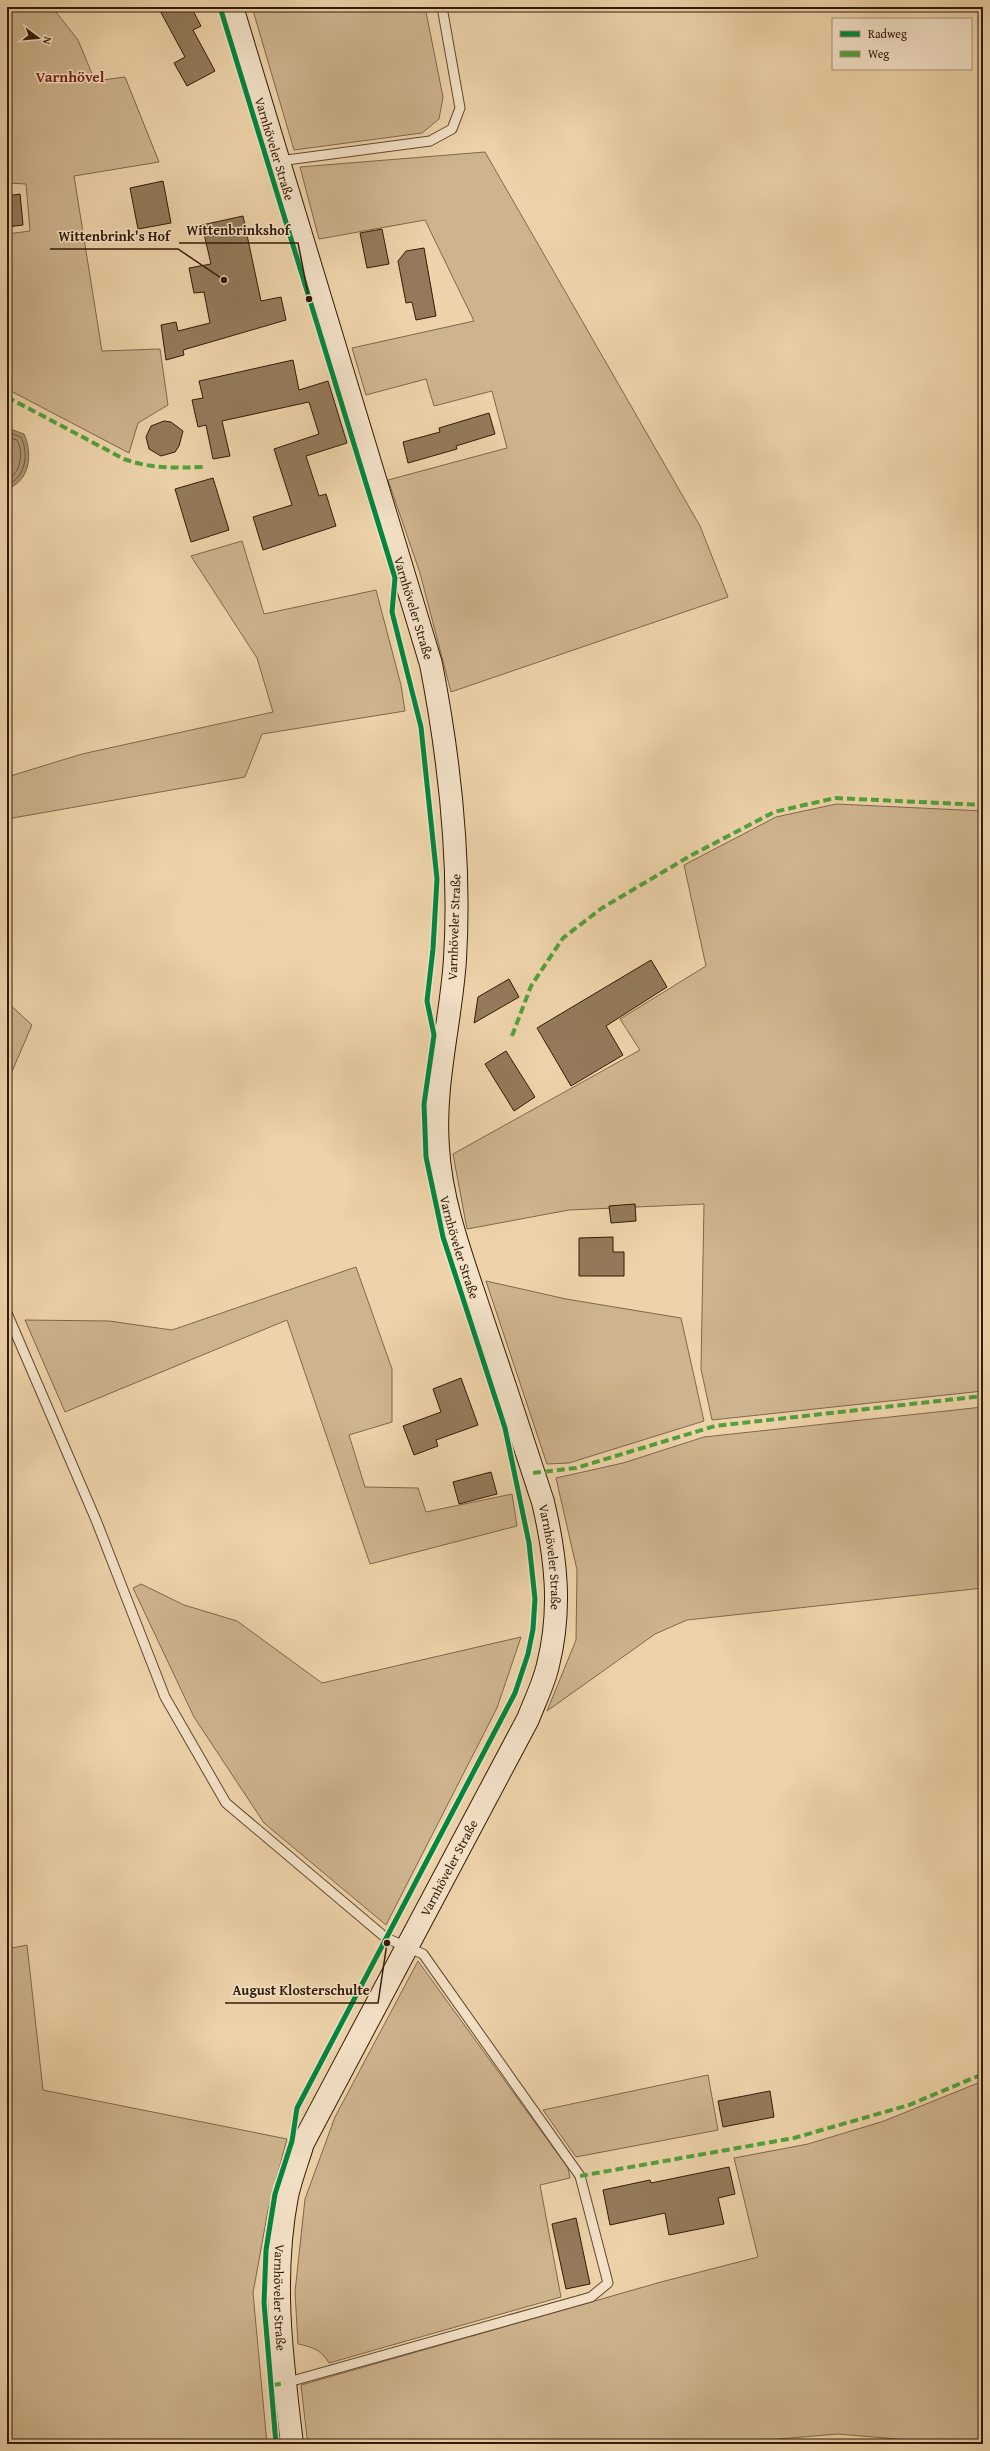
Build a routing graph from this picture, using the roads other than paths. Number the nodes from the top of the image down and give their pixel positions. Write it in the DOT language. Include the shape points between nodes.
graph roads {
  1 [pos="232,7"];
  2 [pos="442,7"];
  3 [pos="279,161"];
  4 [pos="7,1313"];
  5 [pos="407,1947"];
  6 [pos="284,2383"];
  7 [pos="292,2444"];
  1 -- 3 [label="street, Varnhöveler Straße"];
  2 -- 3 [label="lane" via="460,108 452,129 430,141"];
  3 -- 5 [label="street, Varnhöveler Straße" via="417,614 436,692 449,770 456,879 455,961 437,1099 440,1169 460,1251 543,1502 552,1540 557,1582 556,1626 548,1666 528,1719"];
  4 -- 5 [label="lane" via="96,1520 165,1697 226,1803 386,1938"];
  5 -- 6 [label="street, Varnhöveler Straße" via="306,2137 288,2195 280,2250 277,2303"];
  5 -- 6 [label="lane" via="423,1954 580,2176 608,2283 592,2297"];
  6 -- 7 [label="street, Varnhöveler Straße"];
}
